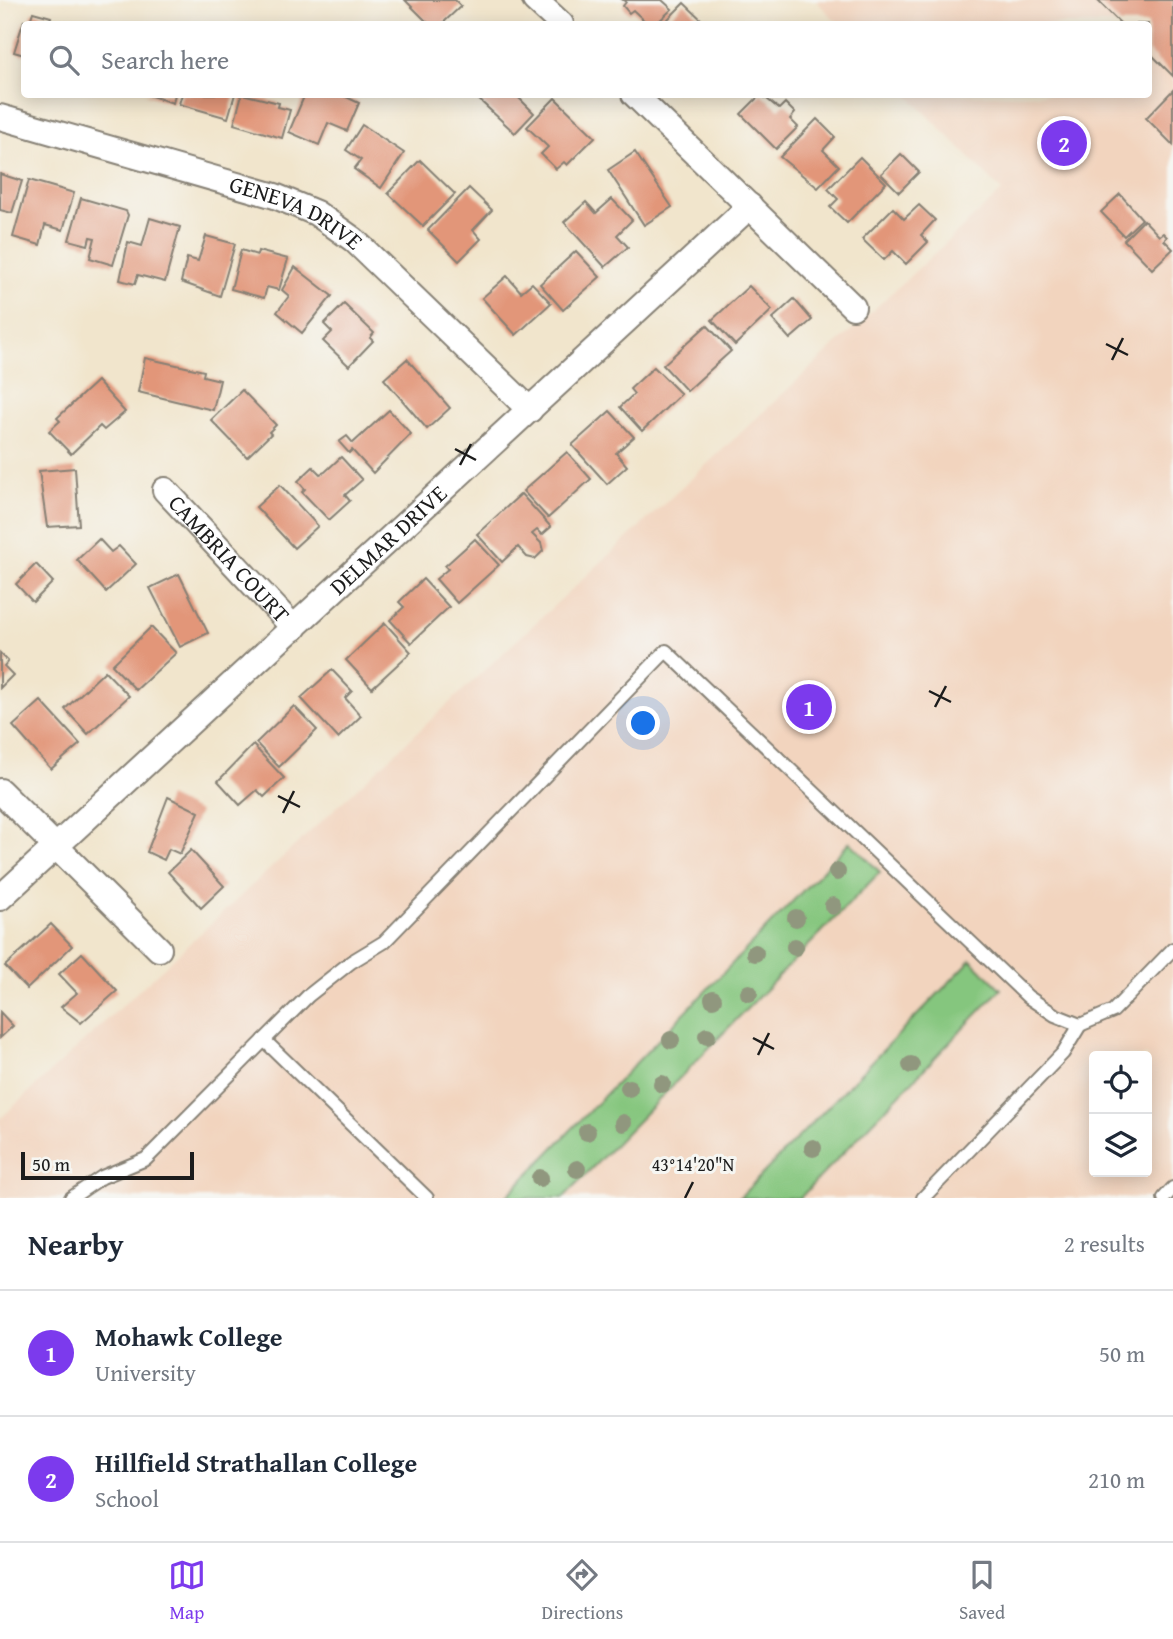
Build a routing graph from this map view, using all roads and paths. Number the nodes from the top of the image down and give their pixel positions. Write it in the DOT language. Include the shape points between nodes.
graph roads {
  1 [pos="535,0"];
  2 [pos="558,21"];
  3 [pos="638,98"];
  4 [pos="0,117"];
  5 [pos="750,206"];
  6 [pos="853,307"];
  7 [pos="530,410"];
  8 [pos="165,490"];
  9 [pos="294,628"];
  10 [pos="0,791"];
  11 [pos="56,847"];
  12 [pos="0,898"];
  13 [pos="159,949"];
  14 [pos="1173,949"];
  15 [pos="1080,1025"];
  16 [pos="264,1041"];
  17 [pos="1173,1188"];
  18 [pos="71,1198"];
  19 [pos="427,1198"];
  20 [pos="923,1198"];
  21 [pos="1164,1198"];
  1 -- 2 [label="street"];
  3 -- 5 [label="street"];
  4 -- 7 [label="street, GENEVA DRIVE" via="275,196 316,213 361,246"];
  5 -- 6 [label="street"];
  5 -- 7 [label="street, DELMAR DRIVE"];
  7 -- 9 [label="street, DELMAR DRIVE"];
  8 -- 9 [label="street, CAMBRIA COURT"];
  9 -- 11 [label="street, DELMAR DRIVE"];
  10 -- 11 [label="street"];
  11 -- 12 [label="street, DELMAR DRIVE"];
  11 -- 13 [label="street"];
  14 -- 15 [label="lane" via="1113,1011"];
  15 -- 16 [label="lane" via="1028,998 666,651 384,942 329,978"];
  15 -- 20 [label="lane" via="1063,1053"];
  16 -- 18 [label="lane" via="146,1159 102,1177"];
  16 -- 19 [label="lane"];
  17 -- 21 [label="lane"];
}
